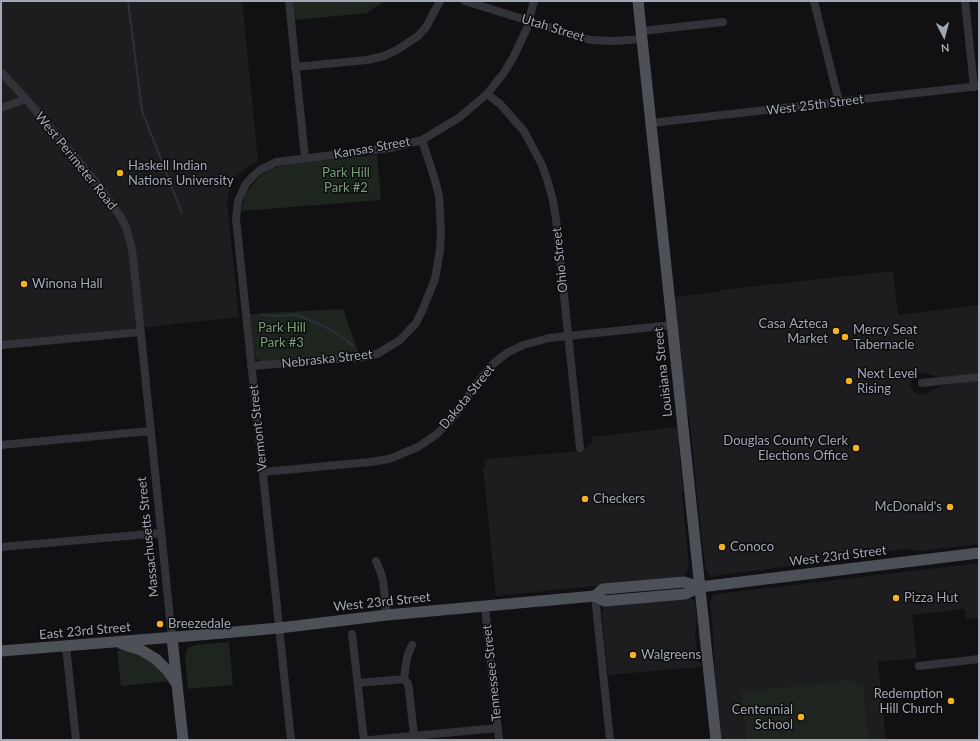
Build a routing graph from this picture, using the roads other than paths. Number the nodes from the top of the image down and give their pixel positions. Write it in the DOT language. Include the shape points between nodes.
graph roads {
  1 [pos="288,1"];
  2 [pos="440,1"];
  3 [pos="465,1"];
  4 [pos="534,1"];
  5 [pos="638,1"];
  6 [pos="814,1"];
  7 [pos="965,1"];
  8 [pos="529,21"];
  9 [pos="723,22"];
  10 [pos="642,35"];
  11 [pos="295,67"];
  12 [pos="1,72"];
  13 [pos="976,86"];
  14 [pos="486,94"];
  15 [pos="26,99"];
  16 [pos="839,102"];
  17 [pos="1,108"];
  18 [pos="651,124"];
  19 [pos="422,140"];
  20 [pos="305,158"];
  21 [pos="672,325"];
  22 [pos="141,332"];
  23 [pos="568,336"];
  24 [pos="1,345"];
  25 [pos="251,366"];
  26 [pos="979,377"];
  27 [pos="922,383"];
  28 [pos="151,431"];
  29 [pos="1,445"];
  30 [pos="580,448"];
  31 [pos="263,472"];
  32 [pos="161,533"];
  33 [pos="1,547"];
  34 [pos="979,553"];
  35 [pos="376,561"];
  36 [pos="700,587"];
  37 [pos="595,596"];
  38 [pos="485,606"];
  39 [pos="387,615"];
  40 [pos="279,628"];
  41 [pos="352,634"];
  42 [pos="172,638"];
  43 [pos="113,642"];
  44 [pos="412,645"];
  45 [pos="66,646"];
  46 [pos="1,651"];
  47 [pos="979,659"];
  48 [pos="919,666"];
  49 [pos="404,679"];
  50 [pos="358,683"];
  51 [pos="177,685"];
  52 [pos="498,728"];
  53 [pos="414,736"];
  54 [pos="76,740"];
  55 [pos="183,740"];
  56 [pos="291,740"];
  57 [pos="364,740"];
  58 [pos="370,740"];
  59 [pos="499,740"];
  60 [pos="610,740"];
  61 [pos="716,740"];
  1 -- 11 [label="street"];
  2 -- 11 [label="street" via="418,36 384,56"];
  3 -- 8 [label="street, Utah Street"];
  4 -- 8 [label="street, Kansas Street"];
  5 -- 10 [label="main road, Louisiana Street"];
  6 -- 16 [label="street"];
  7 -- 13 [label="street"];
  8 -- 10 [label="street, Utah Street" via="590,40 615,41"];
  8 -- 14 [label="street, Kansas Street" via="513,58"];
  9 -- 10 [label="street, Utah Street"];
  10 -- 18 [label="main road, Louisiana Street"];
  11 -- 20 [label="street"];
  12 -- 15 [label="street, West Perimeter Road"];
  13 -- 16 [label="street, West 25th Street"];
  14 -- 19 [label="street, Kansas Street" via="460,117"];
  14 -- 23 [label="street, Ohio Street" via="500,104 524,131 548,182 556,219"];
  15 -- 17 [label="street"];
  15 -- 22 [label="street, West Perimeter Road" via="98,185 126,227 132,249"];
  16 -- 18 [label="street, West 25th Street"];
  18 -- 21 [label="main road, Louisiana Street"];
  19 -- 20 [label="street, Kansas Street" via="379,150"];
  19 -- 25 [label="street, Nebraska Street" via="439,196 441,232 435,279 416,323 400,340 377,354"];
  20 -- 25 [label="street, Vermont Street" via="276,162 260,170 246,184 238,201 236,219"];
  21 -- 23 [label="street, Dakota Street"];
  21 -- 36 [label="main road, Louisiana Street"];
  22 -- 24 [label="street"];
  22 -- 28 [label="street, Massachusetts Street"];
  23 -- 30 [label="street, Ohio Street"];
  23 -- 31 [label="street, Dakota Street" via="536,341 501,357 486,371 446,425 428,441 404,453 370,462"];
  25 -- 31 [label="street, Vermont Street"];
  26 -- 27 [label="street"];
  28 -- 29 [label="street"];
  28 -- 32 [label="street, Massachusetts Street"];
  31 -- 40 [label="street, Vermont Street"];
  32 -- 33 [label="street"];
  32 -- 42 [label="street, Massachusetts Street"];
  34 -- 36 [label="main road, West 23rd Street"];
  35 -- 39 [label="street" via="383,581"];
  36 -- 37 [label="main road, West 23rd Street" via="684,582 670,583 603,589"];
  36 -- 61 [label="main road, Louisiana Street"];
  37 -- 38 [label="main road, West 23rd Street"];
  37 -- 60 [label="street"];
  38 -- 39 [label="main road, West 23rd Street"];
  38 -- 52 [label="street, Tennessee Street"];
  39 -- 40 [label="main road, West 23rd Street"];
  40 -- 42 [label="main road, West 23rd Street"];
  40 -- 56 [label="street, Vermont Street"];
  41 -- 50 [label="street"];
  42 -- 43 [label="main road, East 23rd Street"];
  42 -- 51 [label="main road, Massachusetts Street"];
  43 -- 45 [label="main road, East 23rd Street"];
  43 -- 51 [label="main road" via="134,648 156,659"];
  44 -- 49 [label="street" via="407,657"];
  45 -- 46 [label="main road, East 23rd Street"];
  45 -- 54 [label="street"];
  47 -- 48 [label="street"];
  49 -- 50 [label="street"];
  49 -- 53 [label="street" via="409,689"];
  50 -- 57 [label="street"];
  51 -- 55 [label="main road, Massachusetts Street"];
  52 -- 53 [label="street"];
  52 -- 59 [label="street, Tennessee Street"];
  53 -- 58 [label="street"];
}
